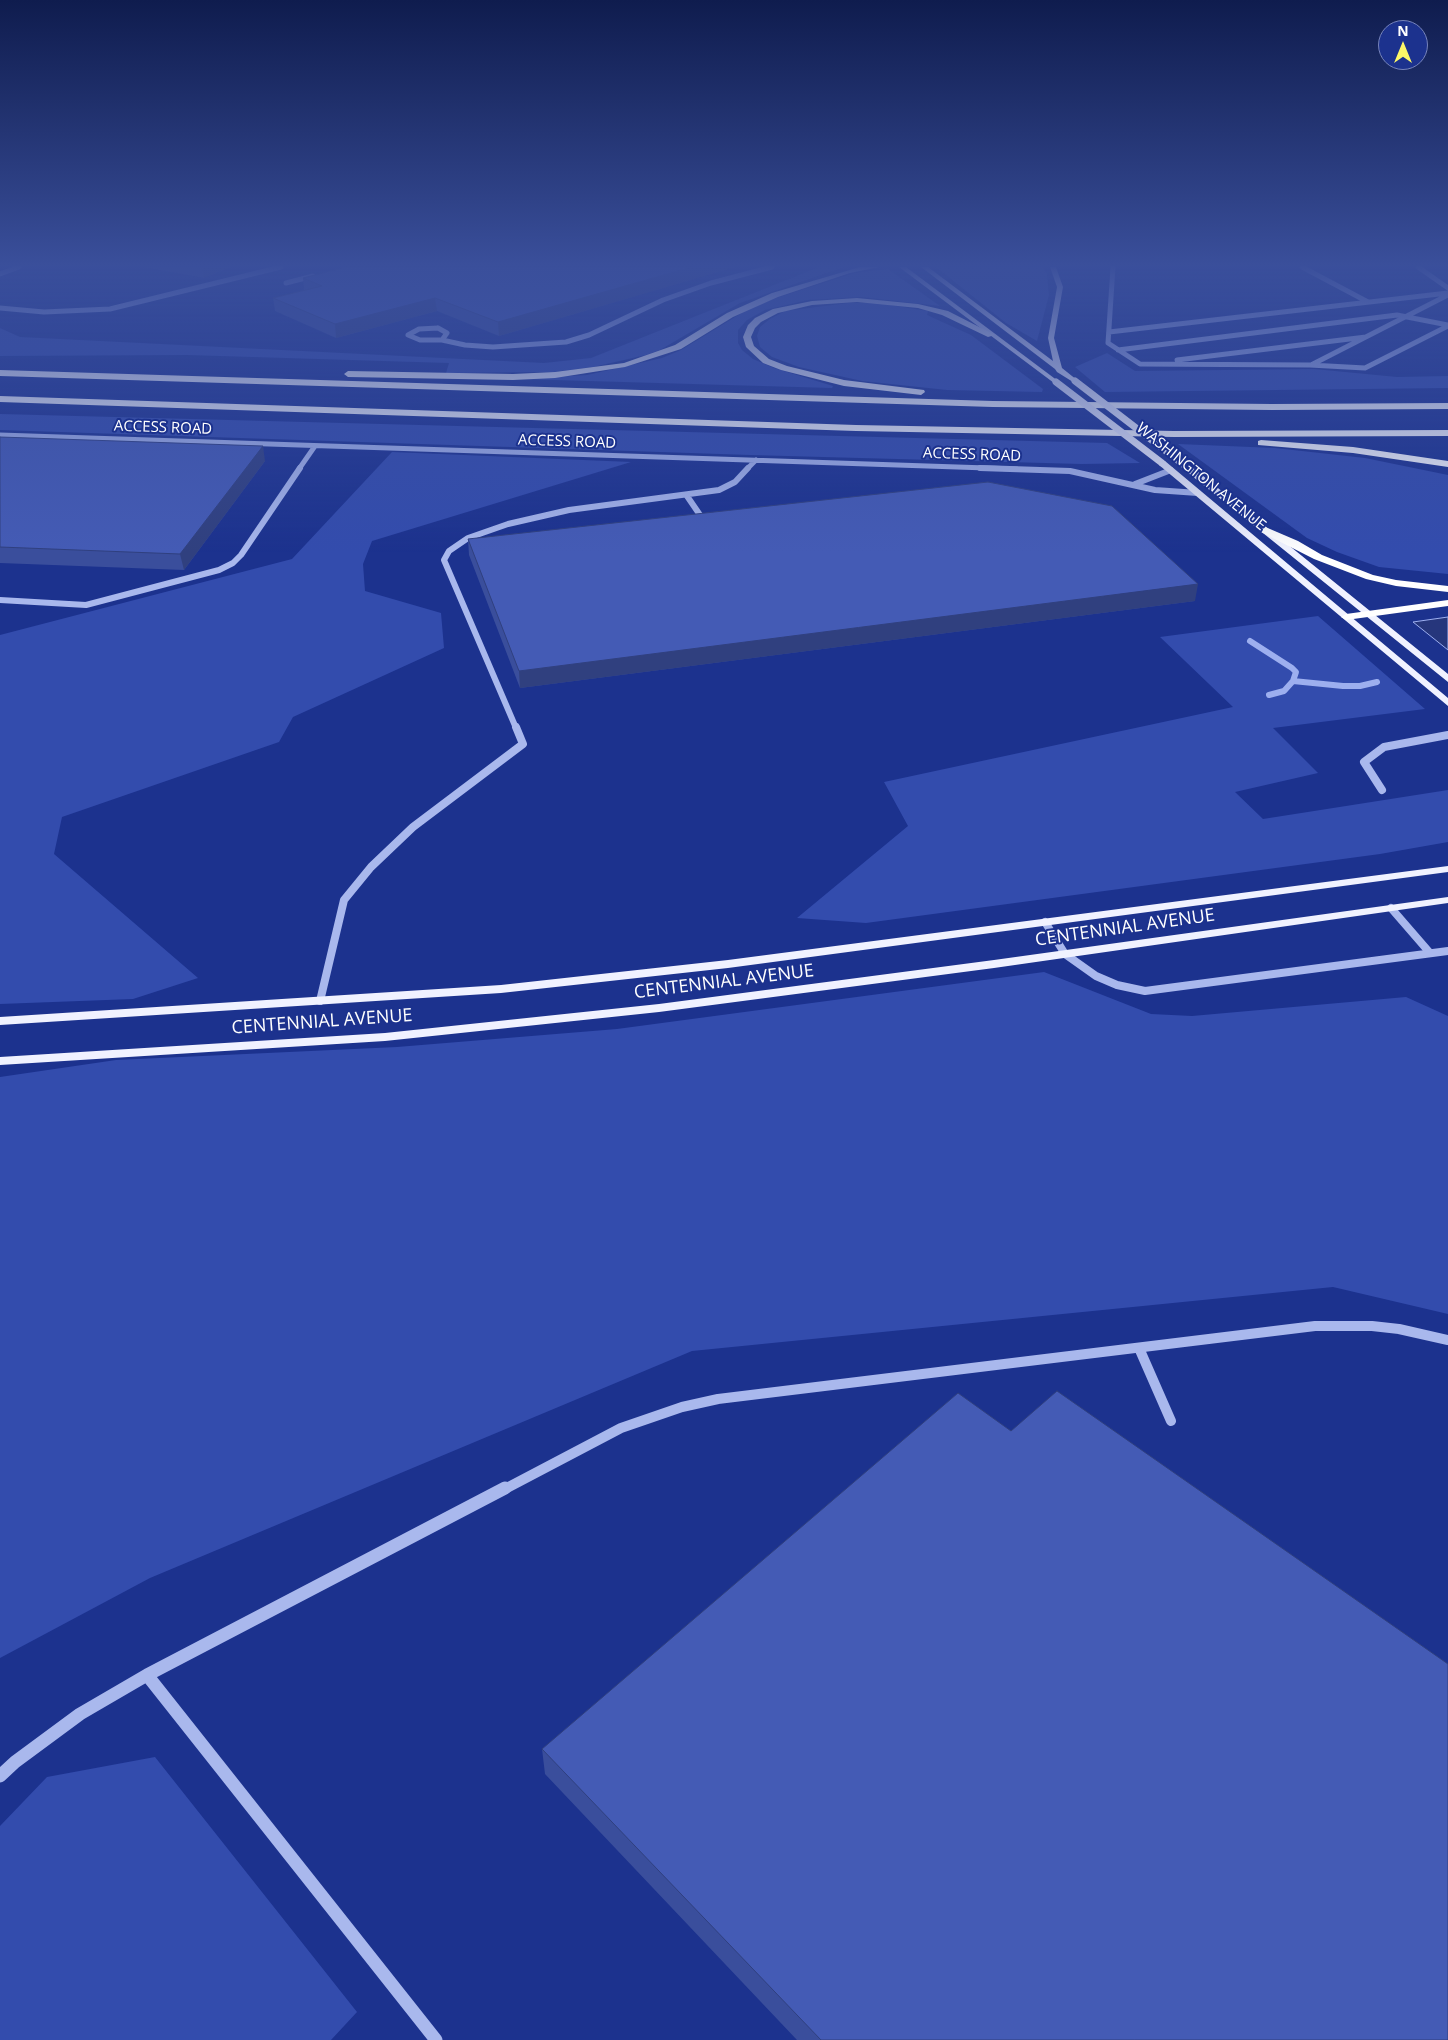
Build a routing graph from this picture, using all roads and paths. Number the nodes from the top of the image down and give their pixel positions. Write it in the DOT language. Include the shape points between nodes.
graph roads {
  1 [pos="633,362"];
  2 [pos="769,362"];
  3 [pos="1029,362"];
  4 [pos="1048,362"];
  5 [pos="1057,362"];
  6 [pos="1137,362"];
  7 [pos="1155,362"];
  8 [pos="1315,362"];
  9 [pos="1376,362"];
  10 [pos="1140,364"];
  11 [pos="1310,365"];
  12 [pos="1059,371"];
  13 [pos="0,372"];
  14 [pos="294,373"];
  15 [pos="334,373"];
  16 [pos="0,399"];
  17 [pos="1122,406"];
  18 [pos="1448,406"];
  19 [pos="1448,433"];
  20 [pos="1174,434"];
  21 [pos="0,435"];
  22 [pos="315,446"];
  23 [pos="756,460"];
  24 [pos="1448,464"];
  25 [pos="1171,470"];
  26 [pos="1132,485"];
  27 [pos="1198,493"];
  28 [pos="686,496"];
  29 [pos="700,515"];
  30 [pos="1263,529"];
  31 [pos="1448,589"];
  32 [pos="0,600"];
  33 [pos="1448,603"];
  34 [pos="1368,614"];
  35 [pos="1346,617"];
  36 [pos="1448,679"];
  37 [pos="1447,702"];
  38 [pos="1448,735"];
  39 [pos="1382,790"];
  40 [pos="1446,869"];
  41 [pos="1445,901"];
  42 [pos="1391,908"];
  43 [pos="1046,922"];
  44 [pos="1448,951"];
  45 [pos="1430,953"];
  46 [pos="1065,954"];
  47 [pos="320,1001"];
  48 [pos="0,1021"];
  49 [pos="0,1060"];
  50 [pos="1448,1340"];
  51 [pos="1140,1348"];
  52 [pos="1171,1421"];
  53 [pos="147,1675"];
  54 [pos="0,1776"];
  55 [pos="436,2040"];
  1 -- 15 [label="highway" via="556,375 513,377"];
  2 -- 17 [label="highway" via="844,383 896,390 1054,398"];
  3 -- 25 [label="main road, WASHINGTON AVENUE, bridge"];
  4 -- 12 [label="main road, WASHINGTON AVENUE"];
  5 -- 12 [label="main road"];
  6 -- 10 [label="lane"];
  7 -- 10 [label="lane"];
  8 -- 11 [label="lane"];
  9 -- 11 [label="lane" via="1365,368"];
  10 -- 11 [label="lane"];
  12 -- 30 [label="main road, WASHINGTON AVENUE, bridge"];
  13 -- 14 [label="highway" via="35,367"];
  13 -- 17 [label="highway"];
  16 -- 20 [label="highway" via="846,428"];
  17 -- 18 [label="highway"];
  19 -- 20 [label="highway"];
  20 -- 24 [label="highway" via="1353,450"];
  21 -- 22 [label="lane, ACCESS ROAD"];
  22 -- 23 [label="lane, ACCESS ROAD"];
  22 -- 32 [label="lane" via="241,556 219,570 86,604"];
  23 -- 26 [label="lane, ACCESS ROAD" via="1070,471"];
  23 -- 28 [label="lane" via="728,487"];
  25 -- 26 [label="lane"];
  25 -- 27 [label="main road, WASHINGTON AVENUE"];
  26 -- 27 [label="lane, ACCESS ROAD"];
  27 -- 35 [label="main road, WASHINGTON AVENUE"];
  28 -- 29 [label="lane"];
  28 -- 47 [label="lane" via="569,510 508,524 468,538 450,551 444,560 523,744 413,827 371,867 344,900"];
  30 -- 31 [label="highway" via="1318,557 1370,577"];
  30 -- 34 [label="main road, WASHINGTON AVENUE"];
  33 -- 34 [label="highway"];
  34 -- 35 [label="highway"];
  34 -- 36 [label="main road, WASHINGTON AVENUE"];
  35 -- 37 [label="main road, WASHINGTON AVENUE"];
  38 -- 39 [label="lane" via="1384,747 1364,762"];
  40 -- 43 [label="main road, CENTENNIAL AVENUE"];
  41 -- 42 [label="main road, CENTENNIAL AVENUE"];
  42 -- 45 [label="lane"];
  42 -- 46 [label="main road, CENTENNIAL AVENUE"];
  43 -- 46 [label="lane"];
  43 -- 47 [label="main road, CENTENNIAL AVENUE" via="728,964 501,989"];
  44 -- 45 [label="lane"];
  45 -- 46 [label="lane" via="1145,992 1096,976"];
  46 -- 49 [label="main road, CENTENNIAL AVENUE" via="659,1008 386,1037"];
  47 -- 48 [label="main road, CENTENNIAL AVENUE"];
  50 -- 51 [label="lane" via="1399,1329 1343,1325"];
  51 -- 52 [label="lane"];
  51 -- 53 [label="lane" via="718,1399 674,1410 621,1428"];
  53 -- 54 [label="lane" via="80,1714"];
  53 -- 55 [label="lane"];
}
